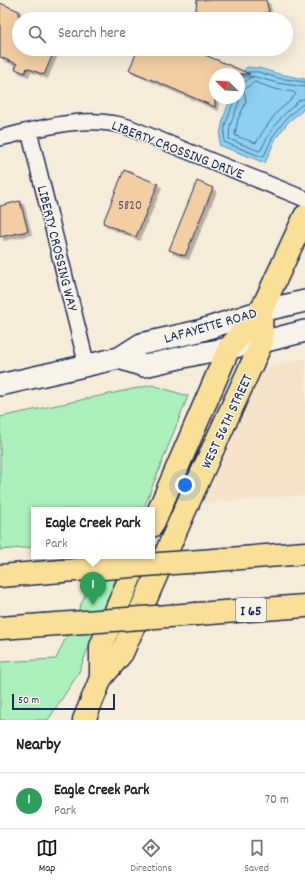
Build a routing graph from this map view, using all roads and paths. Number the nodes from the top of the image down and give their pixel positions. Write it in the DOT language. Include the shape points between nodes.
graph roads {
  1 [pos="29,131"];
  2 [pos="0,138"];
  3 [pos="305,200"];
  4 [pos="305,216"];
  5 [pos="305,301"];
  6 [pos="261,311"];
  7 [pos="305,332"];
  8 [pos="262,342"];
  9 [pos="229,348"];
  10 [pos="119,358"];
  11 [pos="87,366"];
  12 [pos="0,386"];
  13 [pos="155,519"];
  14 [pos="305,553"];
  15 [pos="138,559"];
  16 [pos="0,576"];
  17 [pos="305,606"];
  18 [pos="0,628"];
  19 [pos="101,678"];
  20 [pos="84,720"];
  1 -- 2 [label="street, LIBERTY CROSSING DRIVE"];
  1 -- 3 [label="street, LIBERTY CROSSING DRIVE" via="76,121 102,121 122,125"];
  1 -- 11 [label="street, LIBERTY CROSSING WAY"];
  4 -- 6 [label="main road, WEST 56TH STREET"];
  5 -- 6 [label="main road, LAFAYETTE ROAD"];
  6 -- 8 [label="main road, WEST 56TH STREET"];
  6 -- 9 [label="main road, WEST 56TH STREET"];
  6 -- 10 [label="main road, LAFAYETTE ROAD" via="199,331 141,344"];
  7 -- 8 [label="main road, LAFAYETTE ROAD"];
  8 -- 9 [label="main road, LAFAYETTE ROAD"];
  8 -- 19 [label="main road, WEST 56TH STREET" via="122,653"];
  9 -- 10 [label="main road, LAFAYETTE ROAD" via="144,366"];
  9 -- 13 [label="main road, WEST 56TH STREET"];
  10 -- 11 [label="main road, LAFAYETTE ROAD"];
  11 -- 12 [label="main road, LAFAYETTE ROAD"];
  14 -- 16 [label="main road, bridge"];
  15 -- 19 [label="main road, WEST 56TH STREET" via="101,646"];
  17 -- 18 [label="main road, I 65, bridge"];
  19 -- 20 [label="main road, WEST 56TH STREET"];
}
